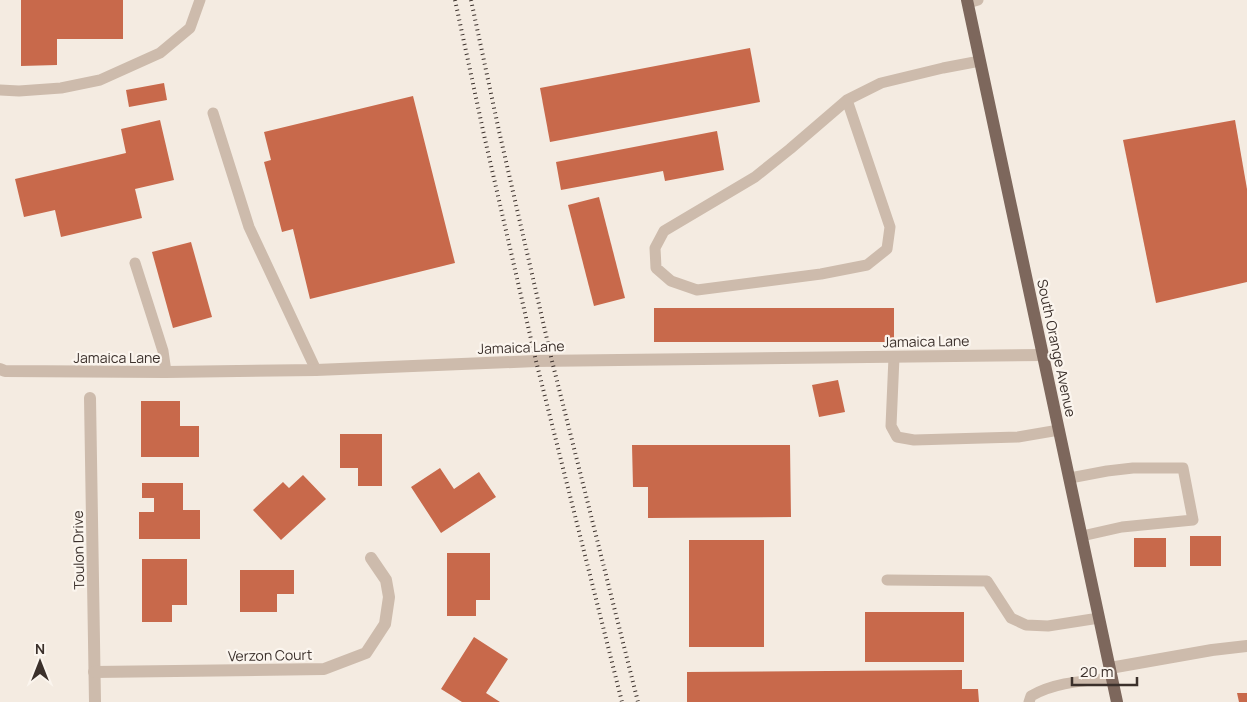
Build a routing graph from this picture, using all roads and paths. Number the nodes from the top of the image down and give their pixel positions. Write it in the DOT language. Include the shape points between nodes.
graph roads {
  1 [pos="200,0"];
  2 [pos="971,1"];
  3 [pos="980,61"];
  4 [pos="0,90"];
  5 [pos="847,100"];
  6 [pos="214,113"];
  7 [pos="135,263"];
  8 [pos="1043,356"];
  9 [pos="894,357"];
  10 [pos="0,369"];
  11 [pos="316,370"];
  12 [pos="166,372"];
  13 [pos="90,398"];
  14 [pos="1059,430"];
  15 [pos="1070,478"];
  16 [pos="1082,536"];
  17 [pos="371,558"];
  18 [pos="887,580"];
  19 [pos="1099,618"];
  20 [pos="1247,646"];
  21 [pos="94,672"];
  22 [pos="1111,673"];
  23 [pos="95,702"];
  24 [pos="1030,702"];
  25 [pos="1117,702"];
  1 -- 4 [label="lane" via="190,28 160,53 100,80 61,88"];
  2 -- 3 [label="main road, South Orange Avenue"];
  3 -- 5 [label="lane" via="880,83"];
  3 -- 8 [label="main road, South Orange Avenue"];
  5 -- 5 [label="lane" via="755,177 664,231 655,248 656,268 671,281 697,290 867,265 887,249 890,227"];
  6 -- 11 [label="lane" via="249,227"];
  7 -- 12 [label="lane" via="163,351"];
  8 -- 9 [label="street, Jamaica Lane"];
  8 -- 14 [label="main road, South Orange Avenue"];
  9 -- 11 [label="street, Jamaica Lane" via="536,361"];
  9 -- 14 [label="lane" via="892,426 897,436 914,440 1018,437"];
  10 -- 12 [label="street, Jamaica Lane" via="4,372"];
  11 -- 12 [label="street, Jamaica Lane"];
  13 -- 21 [label="street, Toulon Drive"];
  14 -- 15 [label="main road, South Orange Avenue"];
  15 -- 16 [label="main road, South Orange Avenue"];
  15 -- 16 [label="lane" via="1133,468 1183,468 1193,520 1122,527"];
  16 -- 19 [label="main road, South Orange Avenue"];
  17 -- 21 [label="street, Verzon Court" via="386,580 389,597 385,624 366,653 324,669"];
  18 -- 19 [label="lane" via="987,581 1010,618 1026,625 1048,626"];
  19 -- 22 [label="main road, South Orange Avenue"];
  20 -- 22 [label="street" via="1212,650"];
  21 -- 23 [label="street, Toulon Drive"];
  22 -- 24 [label="lane" via="1042,690 1031,696"];
  22 -- 25 [label="main road, South Orange Avenue"];
}
